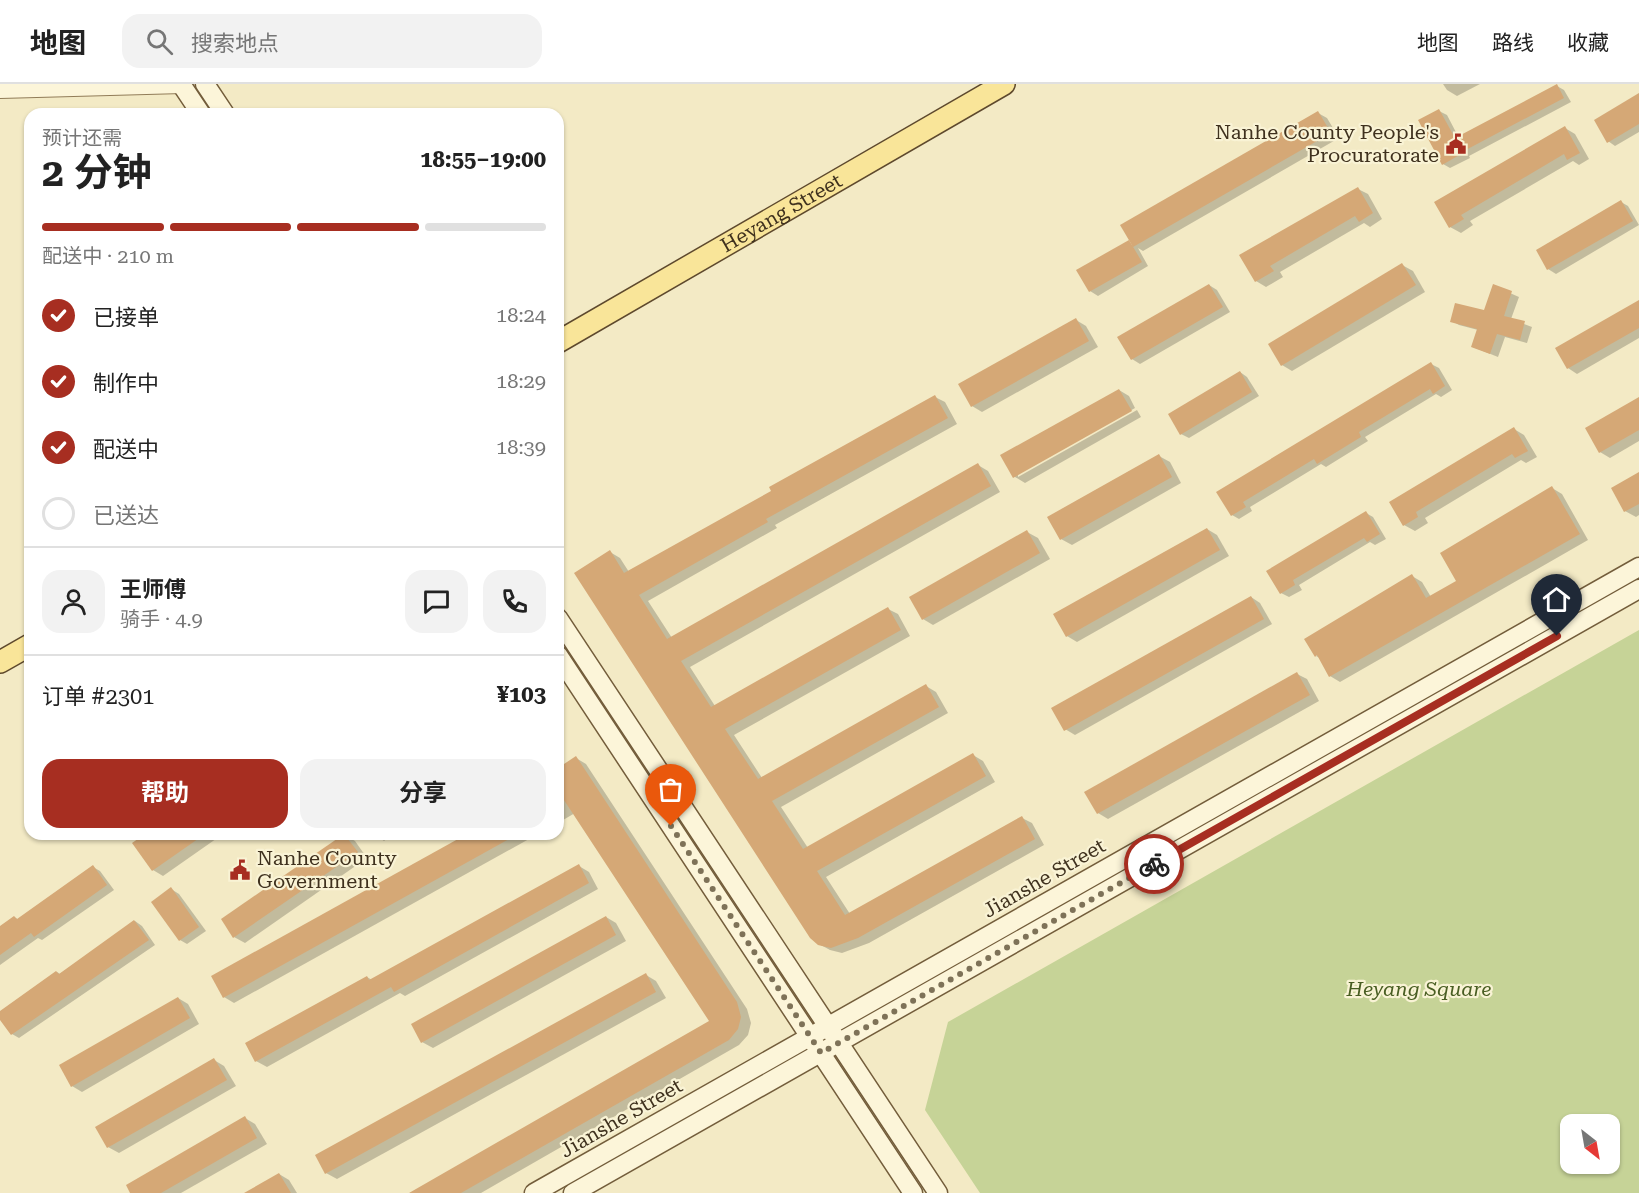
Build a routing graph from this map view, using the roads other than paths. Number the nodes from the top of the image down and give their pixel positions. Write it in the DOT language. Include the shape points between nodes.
graph roads {
  1 [pos="206,84"];
  2 [pos="979,84"];
  3 [pos="1004,84"];
  4 [pos="182,85"];
  5 [pos="0,91"];
  6 [pos="197,108"];
  7 [pos="221,108"];
  8 [pos="564,325"];
  9 [pos="564,339"];
  10 [pos="1639,567"];
  11 [pos="1639,589"];
  12 [pos="564,627"];
  13 [pos="24,633"];
  14 [pos="0,647"];
  15 [pos="24,648"];
  16 [pos="0,662"];
  17 [pos="564,664"];
  18 [pos="828,1026"];
  19 [pos="810,1036"];
  20 [pos="838,1043"];
  21 [pos="821,1053"];
  22 [pos="534,1193"];
  23 [pos="573,1193"];
  24 [pos="914,1193"];
  25 [pos="938,1193"];
  1 -- 7 [label="street"];
  2 -- 8 [label="main road, Heyang Street"];
  3 -- 9 [label="main road, Heyang Street"];
  4 -- 5 [label="street"];
  4 -- 6 [label="street"];
  10 -- 18 [label="street, Jianshe Street"];
  11 -- 20 [label="street, Jianshe Street"];
  12 -- 18 [label="street"];
  13 -- 14 [label="main road"];
  15 -- 16 [label="main road"];
  17 -- 19 [label="street"];
  18 -- 19 [label="street, Jianshe Street"];
  18 -- 20 [label="street"];
  19 -- 21 [label="street"];
  19 -- 22 [label="street, Jianshe Street"];
  20 -- 21 [label="street, Jianshe Street"];
  20 -- 25 [label="street"];
  21 -- 23 [label="street, Jianshe Street"];
  21 -- 24 [label="street"];
}
